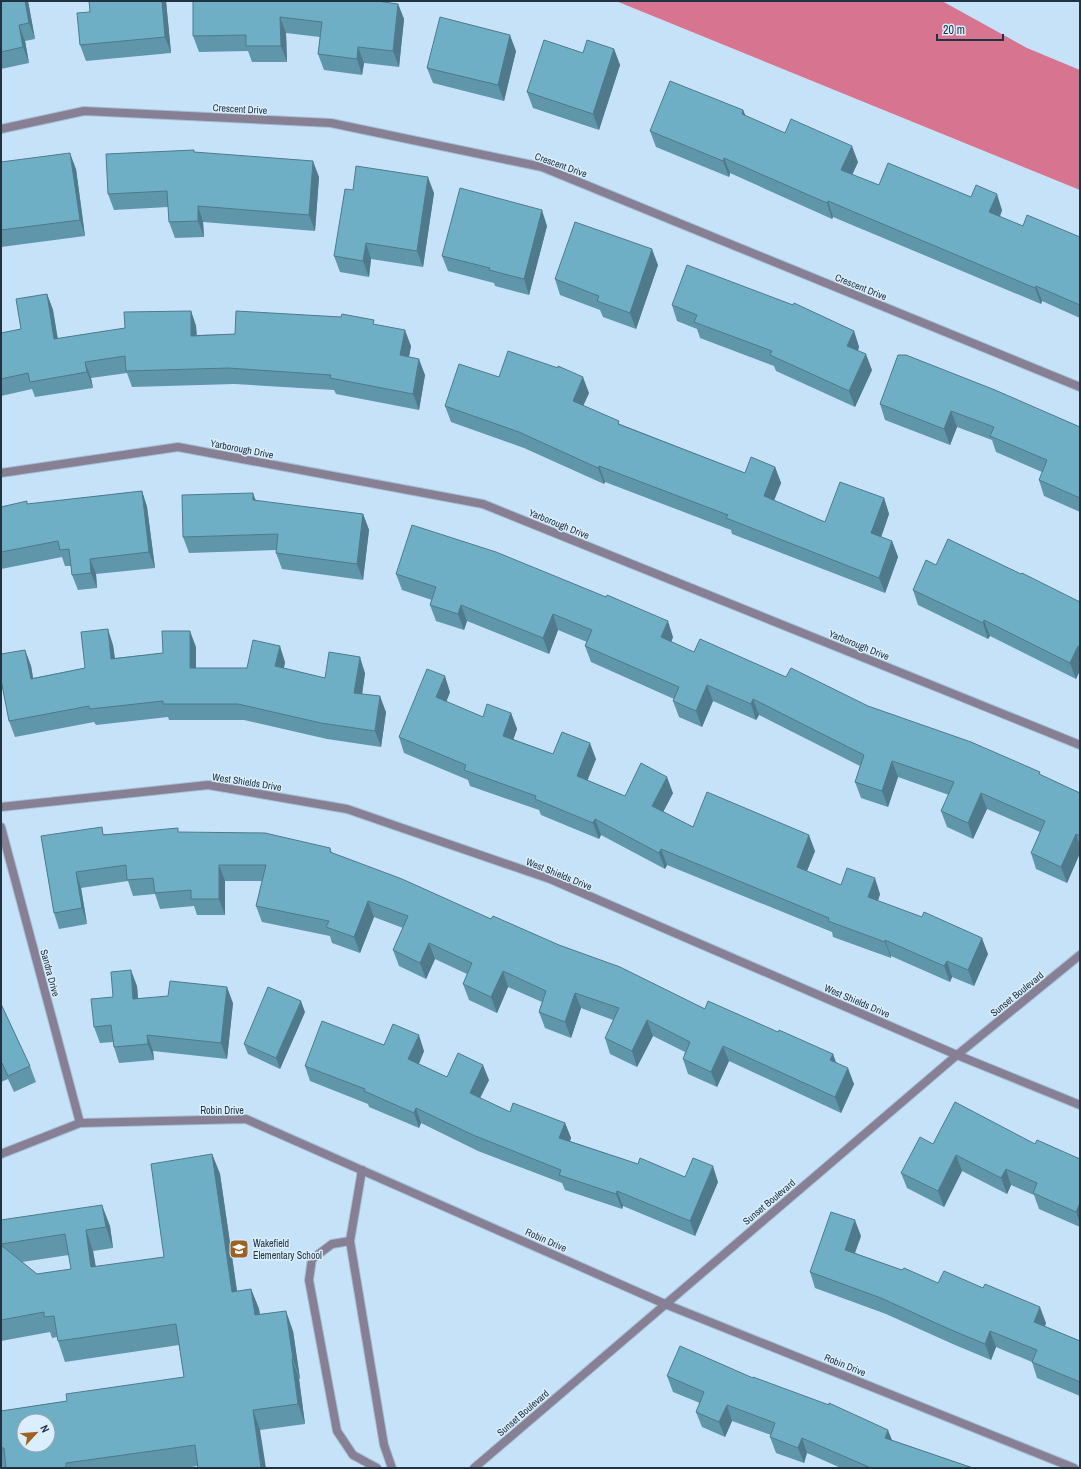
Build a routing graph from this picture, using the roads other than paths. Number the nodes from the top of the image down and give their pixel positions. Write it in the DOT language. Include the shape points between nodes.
graph roads {
  1 [pos="1,129"];
  2 [pos="1080,387"];
  3 [pos="1,474"];
  4 [pos="1080,746"];
  5 [pos="1,807"];
  6 [pos="1,827"];
  7 [pos="1080,955"];
  8 [pos="957,1055"];
  9 [pos="1080,1105"];
  10 [pos="80,1123"];
  11 [pos="1,1154"];
  12 [pos="362,1170"];
  13 [pos="350,1241"];
  14 [pos="665,1304"];
  15 [pos="377,1468"];
  16 [pos="392,1468"];
  17 [pos="474,1468"];
  18 [pos="1074,1468"];
  1 -- 2 [label="street, Crescent Drive" via="84,111 331,124 542,167"];
  3 -- 4 [label="street, Yarborough Drive" via="178,447 484,504"];
  5 -- 8 [label="street, West Shields Drive" via="208,786 347,809 550,879"];
  6 -- 10 [label="street, Sandra Drive"];
  7 -- 8 [label="street, Sunset Boulevard"];
  8 -- 9 [label="street, West Shields Drive"];
  8 -- 14 [label="street, Sunset Boulevard"];
  10 -- 11 [label="street, Robin Drive"];
  10 -- 12 [label="street, Robin Drive" via="246,1119"];
  12 -- 13 [label="street"];
  12 -- 14 [label="street, Robin Drive"];
  13 -- 15 [label="street" via="332,1244 312,1258 309,1280 337,1431 353,1455"];
  13 -- 16 [label="street" via="384,1445"];
  14 -- 17 [label="street, Sunset Boulevard"];
  14 -- 18 [label="street, Robin Drive"];
}
